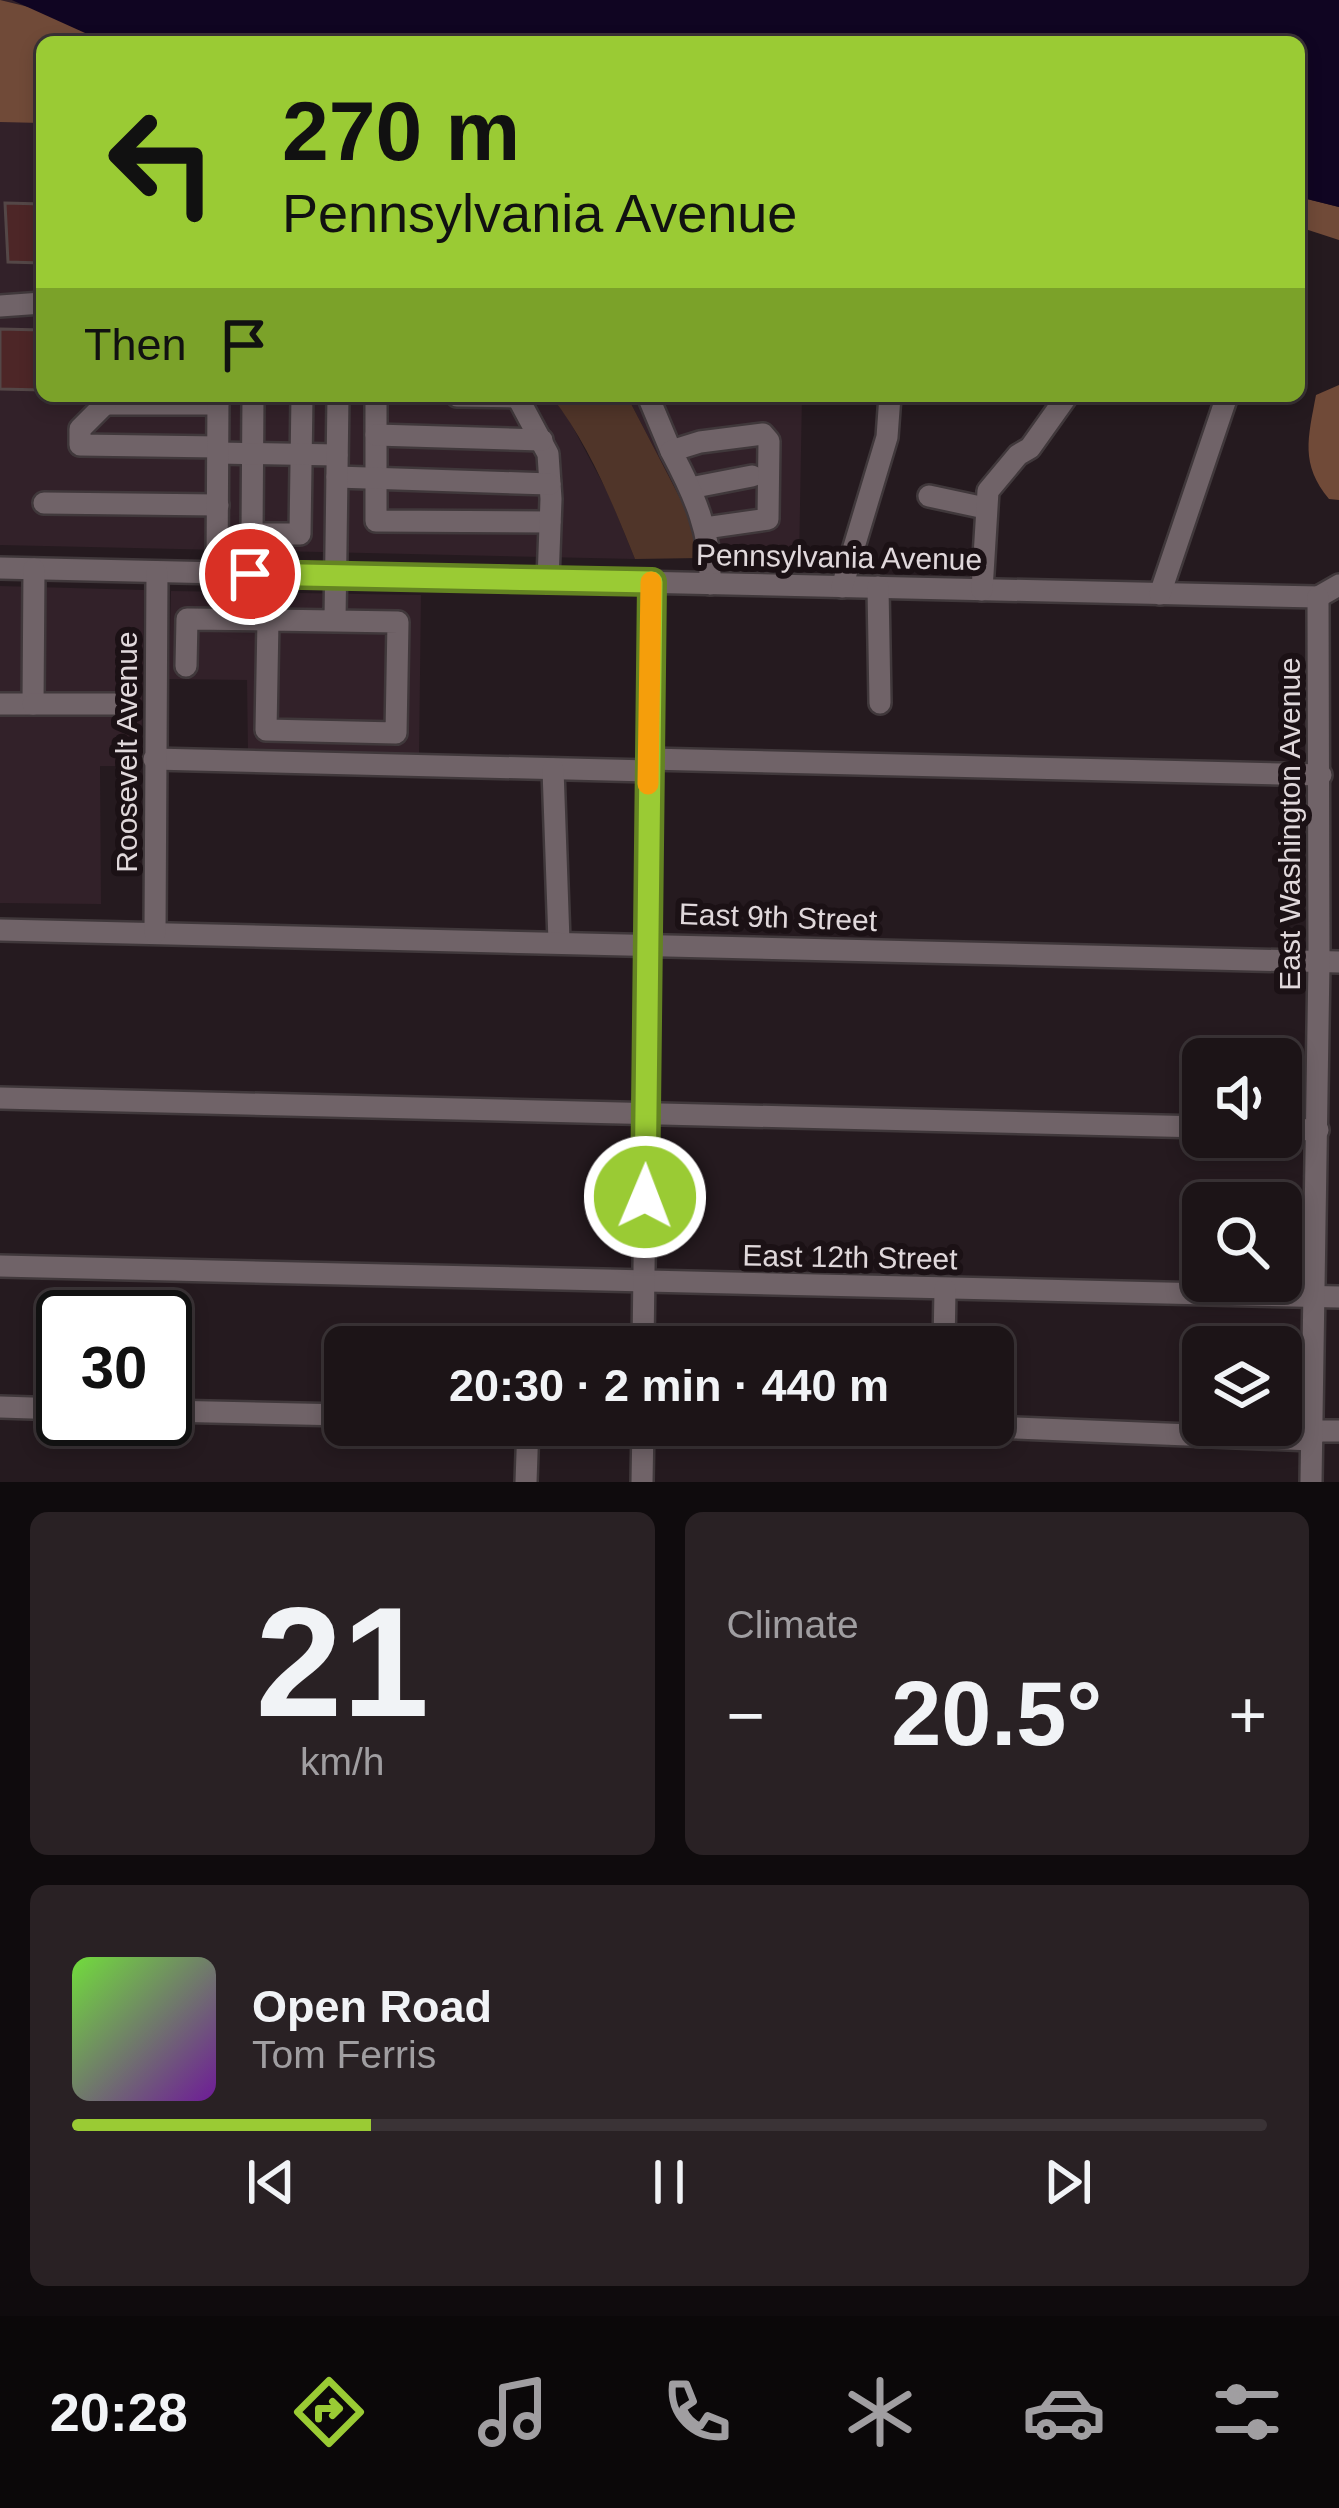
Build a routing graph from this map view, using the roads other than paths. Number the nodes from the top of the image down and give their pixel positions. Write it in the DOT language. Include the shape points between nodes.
graph roads {
  1 [pos="36,303"];
  2 [pos="0,306"];
  3 [pos="104,402"];
  4 [pos="218,402"];
  5 [pos="253,402"];
  6 [pos="302,402"];
  7 [pos="338,402"];
  8 [pos="376,402"];
  9 [pos="520,402"];
  10 [pos="651,402"];
  11 [pos="890,402"];
  12 [pos="1062,402"];
  13 [pos="1225,402"];
  14 [pos="376,435"];
  15 [pos="542,440"];
  16 [pos="218,450"];
  17 [pos="671,451"];
  18 [pos="252,454"];
  19 [pos="303,455"];
  20 [pos="337,466"];
  21 [pos="752,476"];
  22 [pos="375,478"];
  23 [pos="550,484"];
  24 [pos="691,488"];
  25 [pos="929,496"];
  26 [pos="44,503"];
  27 [pos="218,505"];
  28 [pos="986,508"];
  29 [pos="550,522"];
  30 [pos="705,528"];
  31 [pos="0,568"];
  32 [pos="34,569"];
  33 [pos="157,572"];
  34 [pos="218,573"];
  35 [pos="336,576"];
  36 [pos="548,580"];
  37 [pos="652,582"];
  38 [pos="710,584"];
  39 [pos="1339,584"];
  40 [pos="842,586"];
  41 [pos="878,587"];
  42 [pos="982,590"];
  43 [pos="1160,594"];
  44 [pos="1318,597"];
  45 [pos="268,620"];
  46 [pos="335,621"];
  47 [pos="186,666"];
  48 [pos="0,704"];
  49 [pos="32,704"];
  50 [pos="117,704"];
  51 [pos="880,704"];
  52 [pos="1330,708"];
  53 [pos="154,759"];
  54 [pos="649,765"];
  55 [pos="553,769"];
  56 [pos="1321,776"];
  57 [pos="1329,833"];
  58 [pos="0,930"];
  59 [pos="155,933"];
  60 [pos="559,941"];
  61 [pos="646,943"];
  62 [pos="1329,962"];
  63 [pos="1328,1087"];
  64 [pos="0,1099"];
  65 [pos="646,1113"];
  66 [pos="1182,1126"];
  67 [pos="1302,1130"];
  68 [pos="1318,1130"];
  69 [pos="1328,1171"];
  70 [pos="0,1266"];
  71 [pos="644,1282"];
  72 [pos="945,1289"];
  73 [pos="1315,1297"];
  74 [pos="1339,1298"];
  75 [pos="643,1326"];
  76 [pos="944,1326"];
  77 [pos="0,1407"];
  78 [pos="36,1408"];
  79 [pos="192,1412"];
  80 [pos="324,1415"];
  81 [pos="1014,1427"];
  82 [pos="1339,1431"];
  83 [pos="1312,1435"];
  84 [pos="527,1446"];
  85 [pos="643,1446"];
  86 [pos="526,1482"];
  87 [pos="642,1482"];
  88 [pos="1311,1482"];
  1 -- 2 [label="street"];
  3 -- 16 [label="street" via="80,430 80,446"];
  4 -- 16 [label="street"];
  5 -- 18 [label="street"];
  6 -- 19 [label="street"];
  7 -- 20 [label="street"];
  8 -- 14 [label="street"];
  9 -- 15 [label="street"];
  10 -- 17 [label="street"];
  11 -- 40 [label="street" via="887,437"];
  12 -- 28 [label="street" via="988,491"];
  13 -- 43 [label="street"];
  14 -- 15 [label="street"];
  14 -- 22 [label="street"];
  15 -- 23 [label="street"];
  16 -- 18 [label="street"];
  16 -- 27 [label="street"];
  17 -- 24 [label="street"];
  17 -- 30 [label="street" via="763,434 770,441 768,519"];
  18 -- 19 [label="street"];
  18 -- 19 [label="street" via="252,533 268,534 300,534"];
  19 -- 20 [label="street"];
  20 -- 22 [label="street"];
  20 -- 35 [label="street"];
  21 -- 24 [label="street"];
  22 -- 23 [label="street"];
  22 -- 29 [label="street" via="376,520"];
  23 -- 29 [label="street"];
  24 -- 30 [label="street"];
  25 -- 28 [label="street"];
  26 -- 27 [label="street"];
  27 -- 34 [label="street"];
  28 -- 42 [label="street"];
  29 -- 36 [label="street"];
  30 -- 38 [label="street"];
  31 -- 32 [label="street, Pennsylvania Avenue"];
  32 -- 33 [label="street, Pennsylvania Avenue"];
  32 -- 49 [label="street"];
  33 -- 34 [label="street, Pennsylvania Avenue"];
  33 -- 53 [label="street, Roosevelt Avenue"];
  34 -- 35 [label="street, Pennsylvania Avenue"];
  35 -- 36 [label="street, Pennsylvania Avenue"];
  35 -- 46 [label="street"];
  36 -- 37 [label="street, Pennsylvania Avenue"];
  37 -- 38 [label="street, Pennsylvania Avenue"];
  37 -- 54 [label="street"];
  38 -- 40 [label="street, Pennsylvania Avenue"];
  39 -- 44 [label="street"];
  40 -- 41 [label="street, Pennsylvania Avenue"];
  41 -- 42 [label="street, Pennsylvania Avenue"];
  41 -- 51 [label="street"];
  42 -- 43 [label="street, Pennsylvania Avenue"];
  43 -- 44 [label="street, Pennsylvania Avenue"];
  44 -- 52 [label="street, East Washington Avenue"];
  45 -- 46 [label="street"];
  45 -- 46 [label="street" via="266,730 396,733 398,622"];
  45 -- 47 [label="street" via="187,619"];
  48 -- 49 [label="street"];
  49 -- 50 [label="street"];
  52 -- 56 [label="street, East Washington Avenue"];
  53 -- 55 [label="street"];
  53 -- 59 [label="street, Roosevelt Avenue"];
  54 -- 55 [label="street"];
  54 -- 56 [label="street"];
  54 -- 61 [label="street"];
  55 -- 60 [label="street"];
  56 -- 57 [label="street, East Washington Avenue"];
  57 -- 62 [label="street, East Washington Avenue"];
  58 -- 59 [label="street, East 9th Street"];
  59 -- 60 [label="street, East 9th Street"];
  60 -- 61 [label="street, East 9th Street"];
  61 -- 62 [label="street, East 9th Street"];
  61 -- 65 [label="street"];
  62 -- 63 [label="street, East Washington Avenue"];
  63 -- 68 [label="street, East Washington Avenue"];
  64 -- 65 [label="street"];
  65 -- 66 [label="street"];
  65 -- 71 [label="street"];
  67 -- 68 [label="street"];
  68 -- 69 [label="street, East Washington Avenue"];
  69 -- 73 [label="street, East Washington Avenue"];
  70 -- 71 [label="street, East 12th Street"];
  71 -- 72 [label="street, East 12th Street"];
  71 -- 75 [label="street"];
  72 -- 73 [label="street, East 12th Street"];
  72 -- 76 [label="street"];
  73 -- 74 [label="street, East 12th Street"];
  73 -- 83 [label="street, East Washington Avenue"];
  77 -- 78 [label="street"];
  79 -- 80 [label="street"];
  81 -- 83 [label="street"];
  82 -- 83 [label="street"];
  83 -- 88 [label="street, East Washington Avenue"];
  84 -- 86 [label="street"];
  85 -- 87 [label="street"];
}
